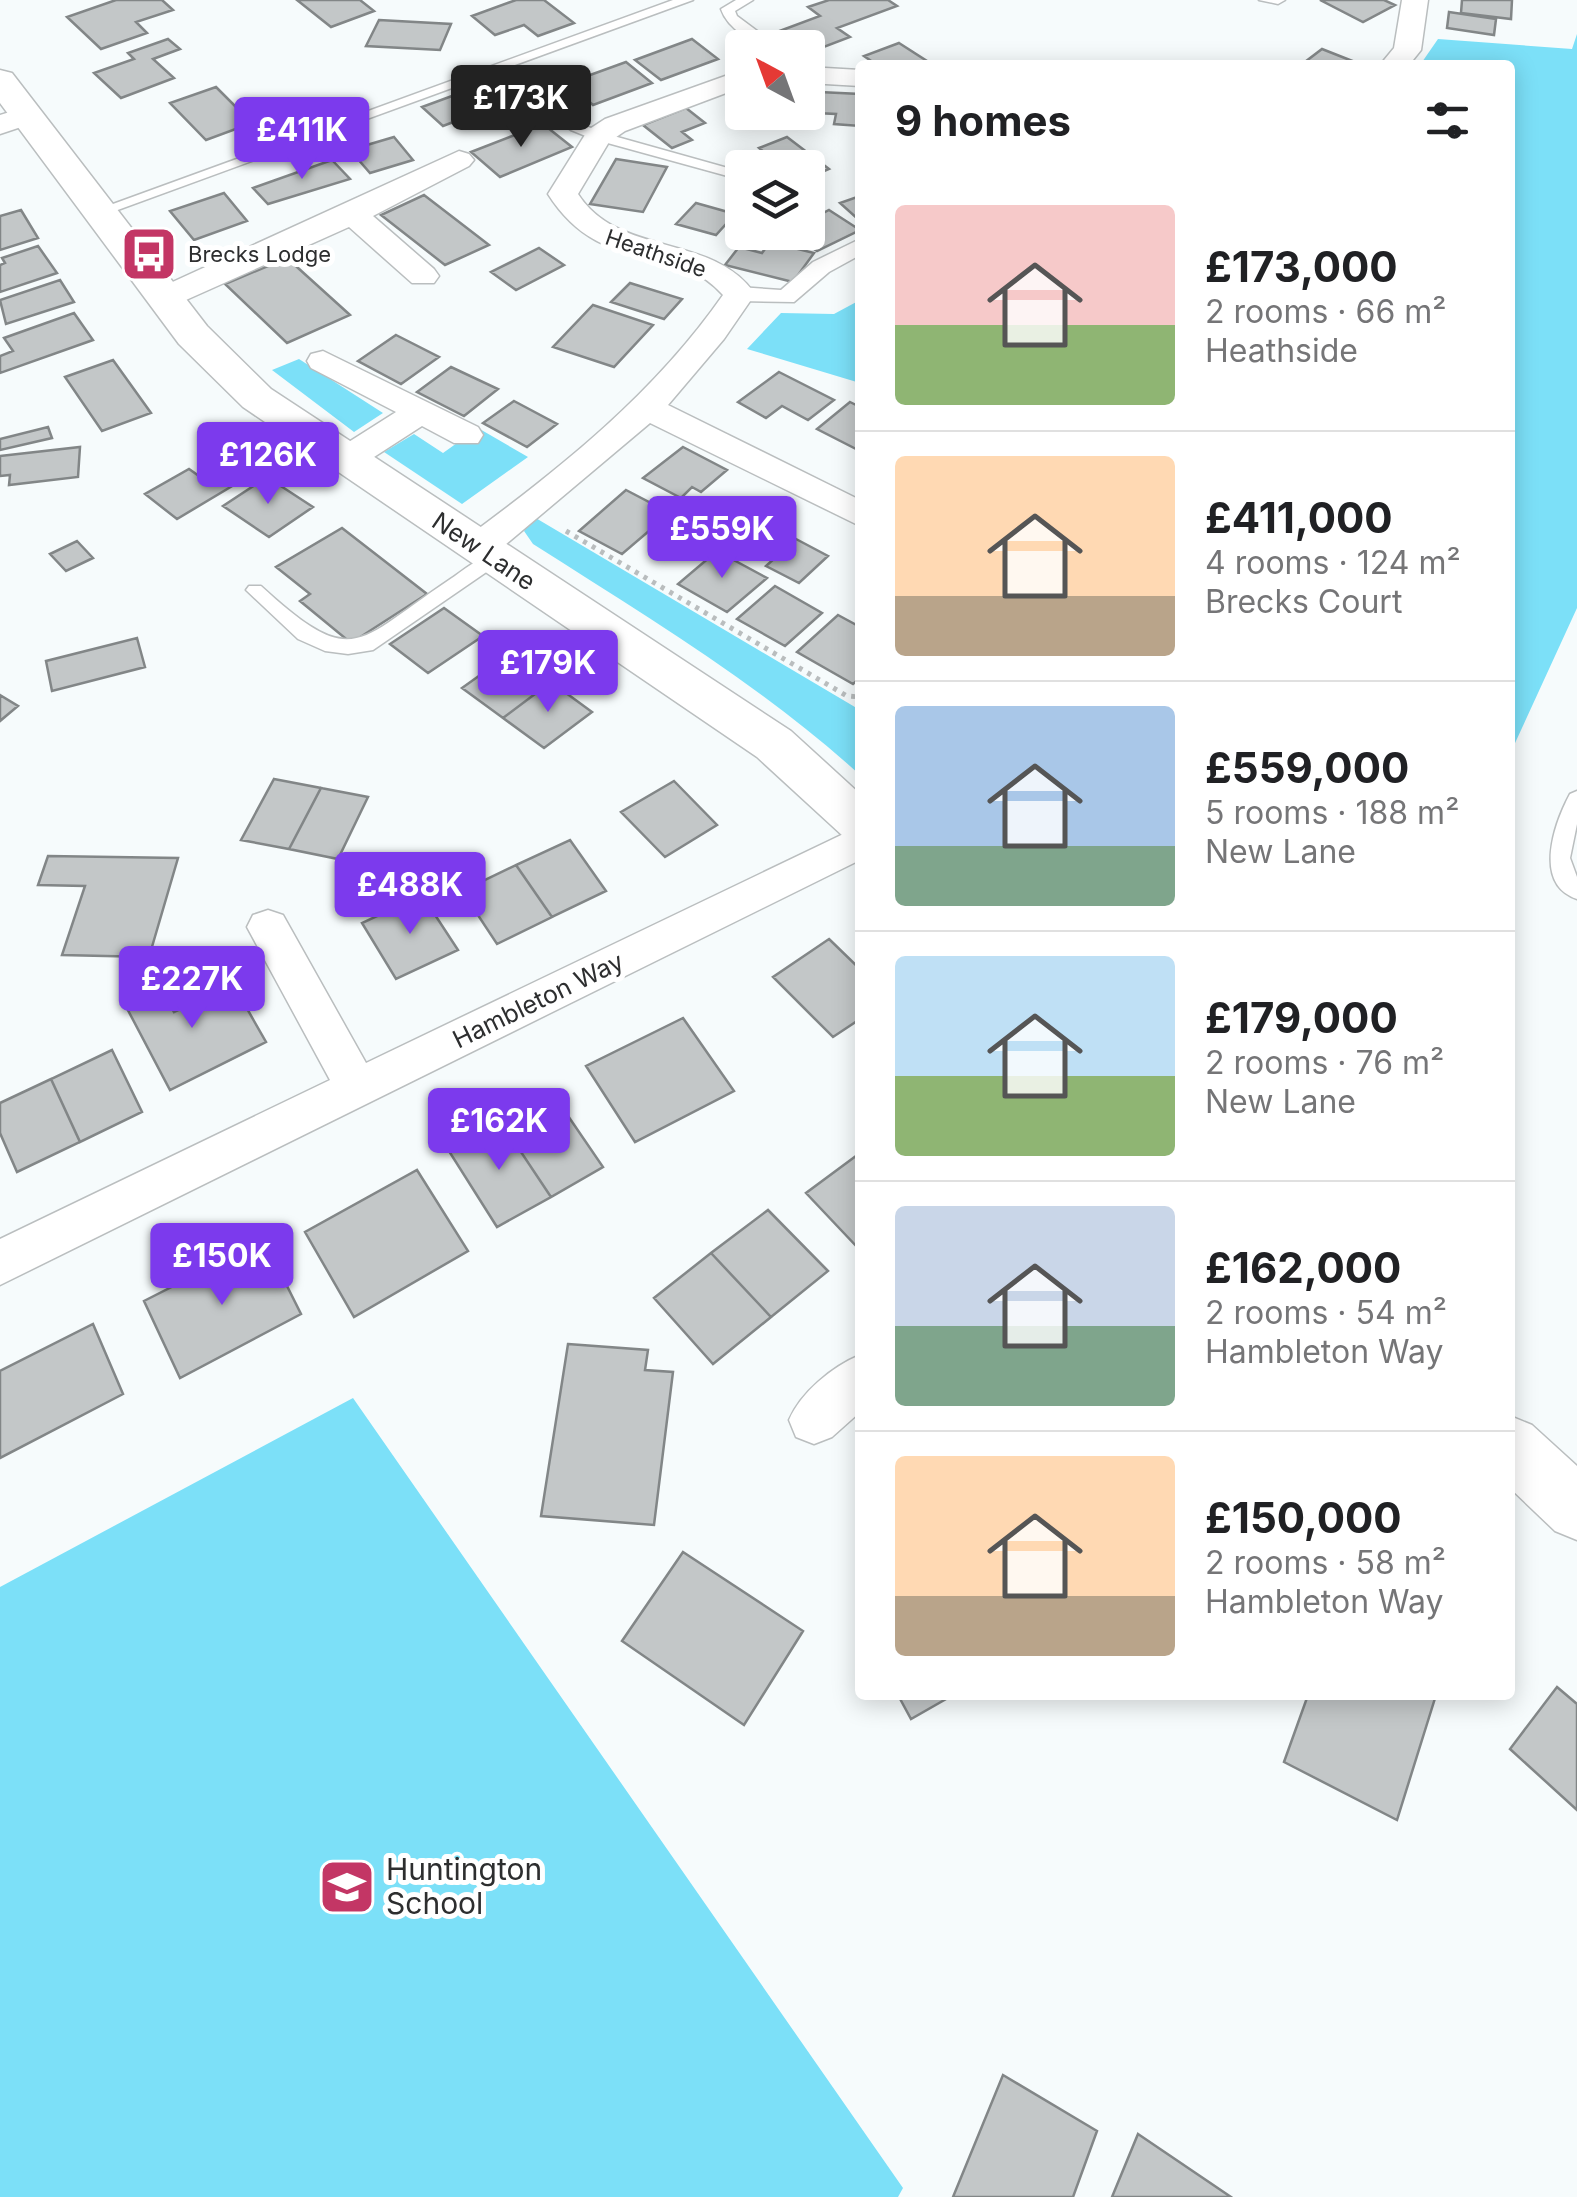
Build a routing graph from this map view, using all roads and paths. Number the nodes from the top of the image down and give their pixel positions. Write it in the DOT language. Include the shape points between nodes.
graph roads {
  1 [pos="686,0"];
  2 [pos="746,0"];
  3 [pos="1266,0"];
  4 [pos="1278,0"];
  5 [pos="1415,0"];
  6 [pos="748,30"];
  7 [pos="1398,60"];
  8 [pos="825,75"];
  9 [pos="855,78"];
  10 [pos="0,80"];
  11 [pos="725,84"];
  12 [pos="485,90"];
  13 [pos="13,121"];
  14 [pos="598,136"];
  15 [pos="459,160"];
  16 [pos="725,171"];
  17 [pos="99,212"];
  18 [pos="352,214"];
  19 [pos="855,249"];
  20 [pos="423,276"];
  21 [pos="739,294"];
  22 [pos="166,297"];
  23 [pos="323,361"];
  24 [pos="649,409"];
  25 [pos="420,412"];
  26 [pos="466,435"];
  27 [pos="345,460"];
  28 [pos="855,512"];
  29 [pos="517,517"];
  30 [pos="487,552"];
  31 [pos="254,590"];
  32 [pos="855,697"];
  33 [pos="1577,799"];
  34 [pos="855,817"];
  35 [pos="855,844"];
  36 [pos="1577,891"];
  37 [pos="268,928"];
  38 [pos="357,1088"];
  39 [pos="0,1263"];
  40 [pos="855,1383"];
  41 [pos="814,1420"];
  1 -- 17 [label="lane"];
  2 -- 6 [label="lane" via="728,10"];
  3 -- 4 [label="lane"];
  5 -- 7 [label="street" via="1407,50"];
  8 -- 9 [label="street"];
  10 -- 13 [label="street, New Lane"];
  11 -- 14 [label="street"];
  12 -- 14 [label="lane" via="516,85"];
  13 -- 17 [label="street, New Lane"];
  14 -- 16 [label="lane"];
  14 -- 21 [label="street, Heathside" via="563,194 571,214 592,231 712,271"];
  15 -- 18 [label="street"];
  17 -- 22 [label="street, New Lane"];
  18 -- 20 [label="street"];
  18 -- 22 [label="street"];
  19 -- 21 [label="street" via="820,267 786,297"];
  21 -- 24 [label="street" via="712,338"];
  22 -- 27 [label="street, New Lane" via="257,398"];
  23 -- 25 [label="street"];
  24 -- 28 [label="street"];
  24 -- 29 [label="street"];
  25 -- 26 [label="street"];
  25 -- 27 [label="street"];
  27 -- 30 [label="street, New Lane"];
  29 -- 30 [label="street"];
  29 -- 32 [label="path" via="555,538 564,530"];
  30 -- 31 [label="lane" via="366,646 342,651 316,643"];
  30 -- 34 [label="street, New Lane" via="774,744"];
  33 -- 36 [label="lane" via="1558,846 1560,869"];
  35 -- 38 [label="street, Hambleton Way"];
  37 -- 38 [label="street"];
  38 -- 39 [label="street, Hambleton Way"];
  40 -- 41 [label="street"];
}
